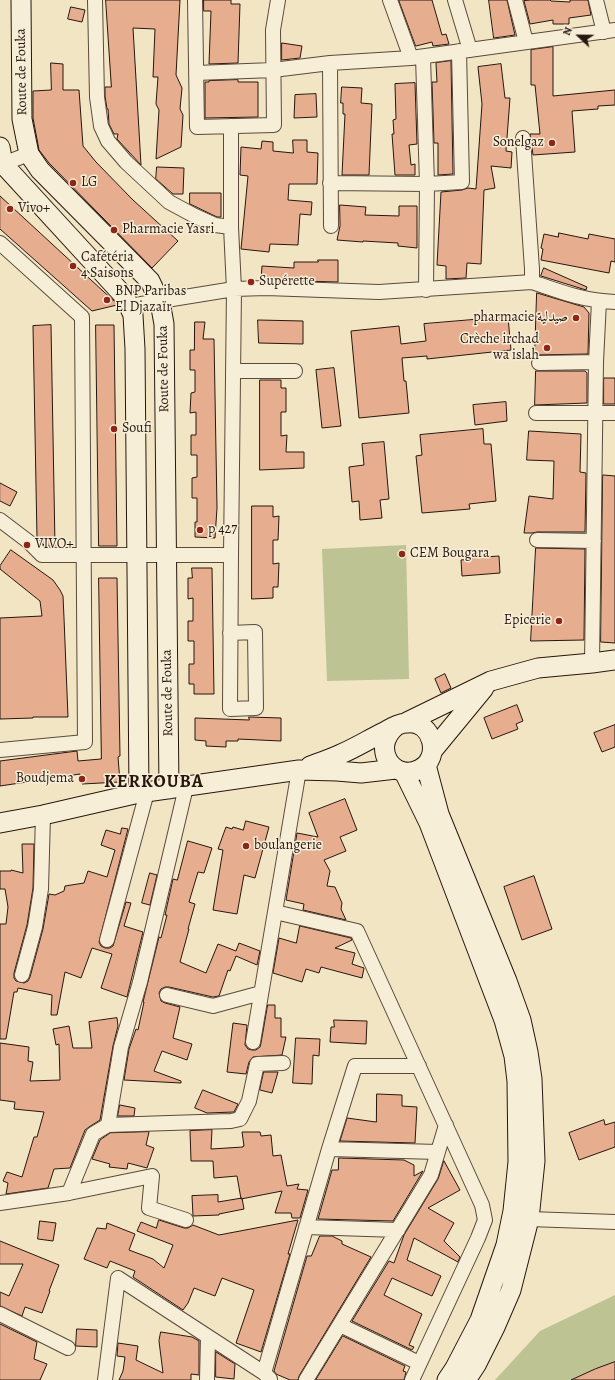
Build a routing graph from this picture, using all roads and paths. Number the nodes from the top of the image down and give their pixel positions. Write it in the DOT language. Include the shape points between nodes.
graph roads {
  1 [pos="21,0"];
  2 [pos="95,0"];
  3 [pos="195,0"];
  4 [pos="278,0"];
  5 [pos="390,0"];
  6 [pos="455,0"];
  7 [pos="515,0"];
  8 [pos="596,0"];
  9 [pos="610,31"];
  10 [pos="526,42"];
  11 [pos="464,51"];
  12 [pos="417,57"];
  13 [pos="330,62"];
  14 [pos="273,70"];
  15 [pos="196,73"];
  16 [pos="231,126"];
  17 [pos="523,138"];
  18 [pos="29,154"];
  19 [pos="1,158"];
  20 [pos="330,183"];
  21 [pos="427,184"];
  22 [pos="331,226"];
  23 [pos="231,227"];
  24 [pos="0,243"];
  25 [pos="532,282"];
  26 [pos="234,289"];
  27 [pos="426,290"];
  28 [pos="599,301"];
  29 [pos="160,302"];
  30 [pos="615,302"];
  31 [pos="129,306"];
  32 [pos="596,362"];
  33 [pos="539,363"];
  34 [pos="233,371"];
  35 [pos="296,371"];
  36 [pos="536,413"];
  37 [pos="595,413"];
  38 [pos="615,413"];
  39 [pos="0,520"];
  40 [pos="537,540"];
  41 [pos="594,540"];
  42 [pos="83,554"];
  43 [pos="137,555"];
  44 [pos="166,555"];
  45 [pos="230,555"];
  46 [pos="230,633"];
  47 [pos="615,660"];
  48 [pos="592,663"];
  49 [pos="490,681"];
  50 [pos="402,724"];
  51 [pos="0,750"];
  52 [pos="429,757"];
  53 [pos="299,770"];
  54 [pos="400,770"];
  55 [pos="178,788"];
  56 [pos="143,793"];
  57 [pos="43,815"];
  58 [pos="0,823"];
  59 [pos="275,912"];
  60 [pos="107,940"];
  61 [pos="22,975"];
  62 [pos="261,992"];
  63 [pos="167,995"];
  64 [pos="253,1042"];
  65 [pos="283,1063"];
  66 [pos="419,1066"];
  67 [pos="108,1125"];
  68 [pos="446,1125"];
  69 [pos="329,1149"];
  70 [pos="438,1152"];
  71 [pos="69,1193"];
  72 [pos="0,1203"];
  73 [pos="529,1219"];
  74 [pos="186,1220"];
  75 [pos="615,1222"];
  76 [pos="306,1227"];
  77 [pos="398,1230"];
  78 [pos="0,1314"];
  79 [pos="340,1325"];
  80 [pos="208,1337"];
  81 [pos="68,1348"];
  82 [pos="419,1363"];
  83 [pos="109,1377"];
  84 [pos="268,1377"];
  85 [pos="207,1380"];
  86 [pos="306,1380"];
  87 [pos="412,1380"];
  88 [pos="447,1380"];
  89 [pos="466,1380"];
  1 -- 18 [label="main road, Route de Fouka" via="22,119"];
  2 -- 23 [label="street" via="97,97 101,126 108,141 126,162 169,202 215,225"];
  3 -- 15 [label="street"];
  4 -- 14 [label="street" via="273,30"];
  5 -- 12 [label="street"];
  6 -- 11 [label="street"];
  7 -- 10 [label="street"];
  8 -- 9 [label="street"];
  9 -- 10 [label="street"];
  10 -- 11 [label="street"];
  11 -- 12 [label="street"];
  11 -- 21 [label="street" via="462,182"];
  12 -- 13 [label="street"];
  12 -- 21 [label="street"];
  13 -- 14 [label="street"];
  13 -- 20 [label="street"];
  14 -- 15 [label="street"];
  14 -- 16 [label="street" via="274,125"];
  15 -- 16 [label="street" via="197,127"];
  16 -- 23 [label="street"];
  17 -- 25 [label="street"];
  18 -- 19 [label="street"];
  18 -- 29 [label="main road, Route de Fouka" via="40,170 150,281"];
  19 -- 31 [label="main road, Route de Fouka" via="125,296"];
  20 -- 21 [label="street"];
  20 -- 22 [label="street"];
  21 -- 27 [label="street"];
  23 -- 26 [label="street"];
  24 -- 42 [label="street" via="82,317"];
  25 -- 27 [label="street"];
  25 -- 28 [label="street" via="577,298"];
  26 -- 27 [label="street" via="379,292"];
  26 -- 29 [label="street"];
  26 -- 34 [label="street"];
  28 -- 30 [label="street"];
  28 -- 32 [label="street"];
  29 -- 31 [label="street"];
  29 -- 44 [label="main road, Route de Fouka" via="164,324"];
  31 -- 43 [label="main road, Route de Fouka" via="133,315 136,349"];
  32 -- 33 [label="street"];
  32 -- 37 [label="street"];
  34 -- 35 [label="street"];
  34 -- 45 [label="street"];
  36 -- 37 [label="street"];
  37 -- 38 [label="street"];
  37 -- 41 [label="street"];
  39 -- 42 [label="street" via="42,555"];
  40 -- 41 [label="street"];
  41 -- 48 [label="street"];
  42 -- 43 [label="street"];
  42 -- 51 [label="street" via="86,742"];
  43 -- 44 [label="street"];
  43 -- 56 [label="main road, Route de Fouka"];
  44 -- 45 [label="street"];
  44 -- 55 [label="main road, Route de Fouka"];
  45 -- 46 [label="street"];
  46 -- 46 [label="street" via="255,632 256,708 230,709"];
  47 -- 48 [label="main road"];
  48 -- 49 [label="main road" via="538,668"];
  49 -- 50 [label="main road"];
  49 -- 52 [label="main road"];
  50 -- 52 [label="main road" via="416,724 429,734 432,741"];
  50 -- 53 [label="main road" via="340,755"];
  50 -- 54 [label="main road" via="389,731 384,747 387,759"];
  52 -- 54 [label="main road" via="420,770"];
  52 -- 73 [label="main road" via="439,814 507,981 521,1020 528,1052 532,1079 535,1161"];
  53 -- 54 [label="main road" via="361,773"];
  53 -- 55 [label="main road"];
  53 -- 59 [label="street"];
  54 -- 88 [label="main road" via="430,823 504,1020 514,1056 517,1081 518,1162 513,1211 506,1245 480,1320"];
  55 -- 56 [label="main road"];
  55 -- 67 [label="street" via="140,982 121,1047"];
  56 -- 57 [label="main road"];
  56 -- 60 [label="street"];
  57 -- 58 [label="main road"];
  57 -- 61 [label="street" via="41,889"];
  59 -- 62 [label="street"];
  59 -- 66 [label="street" via="357,931"];
  62 -- 63 [label="street" via="213,1006"];
  62 -- 64 [label="street"];
  65 -- 67 [label="street" via="258,1064 249,1101 240,1119"];
  66 -- 68 [label="street"];
  66 -- 69 [label="street" via="355,1066"];
  67 -- 71 [label="street" via="93,1134"];
  68 -- 70 [label="street"];
  68 -- 82 [label="street" via="482,1205 484,1220"];
  69 -- 70 [label="street"];
  69 -- 76 [label="street"];
  70 -- 77 [label="street" via="431,1175"];
  71 -- 72 [label="street"];
  71 -- 74 [label="street" via="152,1176 149,1208"];
  73 -- 75 [label="street"];
  73 -- 89 [label="main road" via="511,1290 495,1328"];
  76 -- 77 [label="street"];
  76 -- 84 [label="street"];
  77 -- 79 [label="street"];
  78 -- 81 [label="street"];
  79 -- 82 [label="street"];
  79 -- 86 [label="street"];
  80 -- 83 [label="street" via="118,1278"];
  80 -- 84 [label="street"];
  80 -- 85 [label="street"];
  82 -- 87 [label="street"];
}
